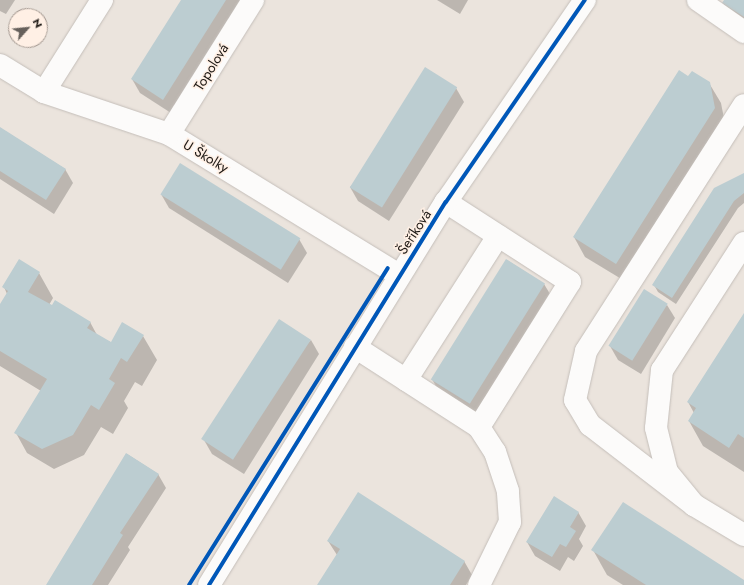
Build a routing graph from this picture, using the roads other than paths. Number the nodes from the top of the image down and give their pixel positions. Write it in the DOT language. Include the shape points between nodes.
graph roads {
  1 [pos="102,0"];
  2 [pos="253,0"];
  3 [pos="585,0"];
  4 [pos="698,0"];
  5 [pos="744,32"];
  6 [pos="0,65"];
  7 [pos="44,92"];
  8 [pos="744,105"];
  9 [pos="169,134"];
  10 [pos="446,202"];
  11 [pos="498,236"];
  12 [pos="744,243"];
  13 [pos="399,275"];
  14 [pos="355,347"];
  15 [pos="406,380"];
  16 [pos="479,427"];
  17 [pos="694,505"];
  18 [pos="744,534"];
  19 [pos="209,585"];
  20 [pos="479,585"];
  1 -- 7 [label="street"];
  2 -- 9 [label="street, Topolová"];
  3 -- 10 [label="street, Šeříková"];
  4 -- 5 [label="street"];
  6 -- 7 [label="street, U Školky"];
  7 -- 9 [label="street, U Školky"];
  8 -- 17 [label="street" via="586,351 575,400 590,425"];
  9 -- 13 [label="street, U Školky"];
  10 -- 11 [label="street"];
  10 -- 13 [label="street, Šeříková"];
  11 -- 15 [label="street"];
  11 -- 16 [label="street" via="570,282"];
  12 -- 17 [label="street" via="662,370 656,428 667,472"];
  13 -- 14 [label="street, Šeříková"];
  14 -- 15 [label="street"];
  14 -- 19 [label="street, Šeříková"];
  15 -- 16 [label="street"];
  16 -- 20 [label="street" via="495,452 508,491 510,522"];
  17 -- 18 [label="street"];
}
